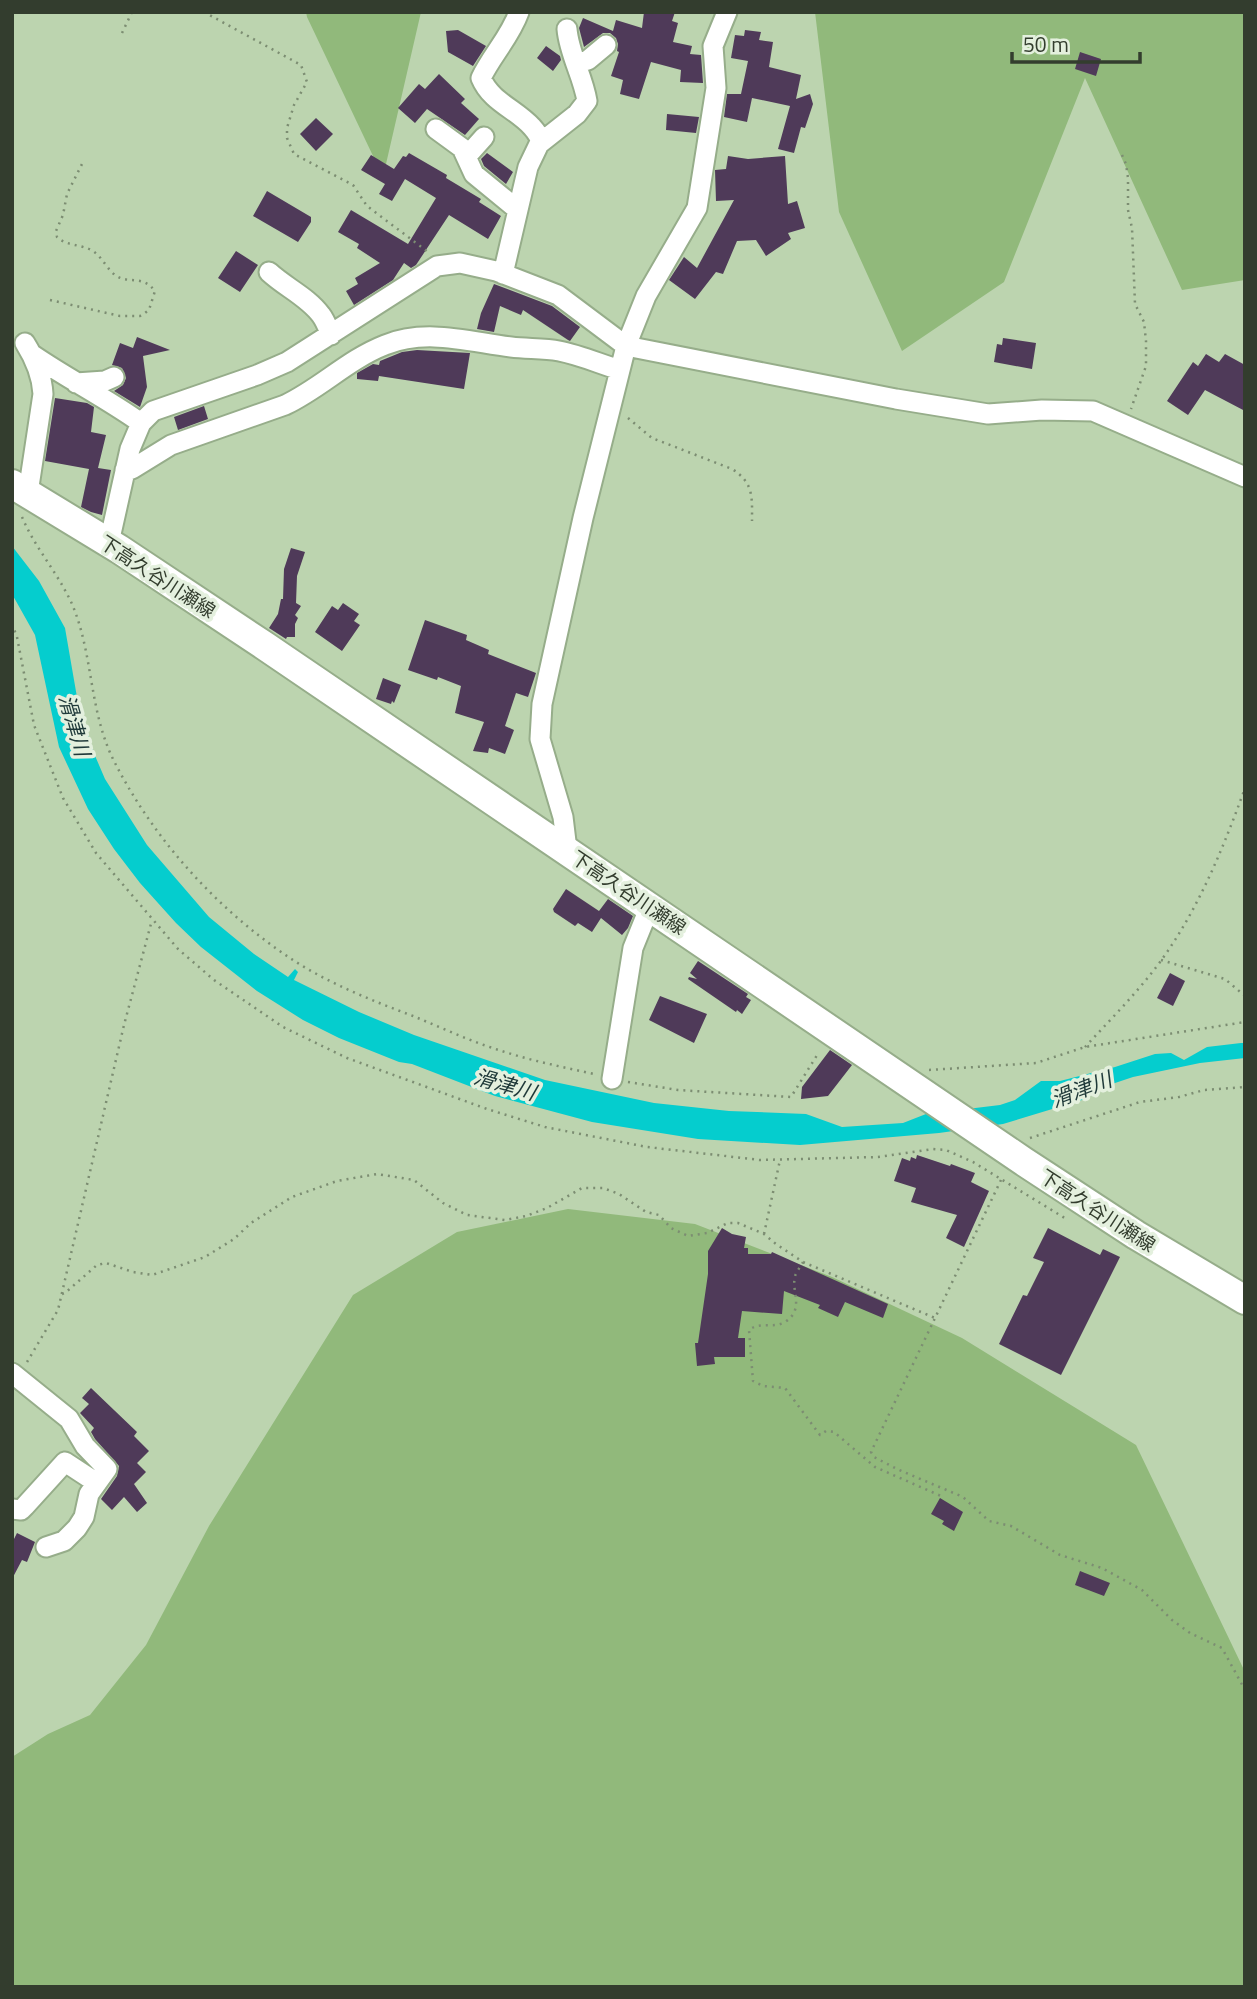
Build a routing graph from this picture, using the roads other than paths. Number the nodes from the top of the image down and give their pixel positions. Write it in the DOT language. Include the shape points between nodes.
graph roads {
  1 [pos="519,12"];
  2 [pos="727,12"];
  3 [pos="567,29"];
  4 [pos="606,45"];
  5 [pos="578,63"];
  6 [pos="436,129"];
  7 [pos="484,137"];
  8 [pos="542,141"];
  9 [pos="467,156"];
  10 [pos="518,211"];
  11 [pos="269,272"];
  12 [pos="503,274"];
  13 [pos="331,335"];
  14 [pos="626,346"];
  15 [pos="620,370"];
  16 [pos="114,377"];
  17 [pos="75,383"];
  18 [pos="141,423"];
  19 [pos="125,470"];
  20 [pos="1245,477"];
  21 [pos="20,489"];
  22 [pos="108,543"];
  23 [pos="567,850"];
  24 [pos="650,905"];
  25 [pos="612,1079"];
  26 [pos="1245,1300"];
  27 [pos="15,1375"];
  28 [pos="97,1483"];
  29 [pos="12,1510"];
  30 [pos="46,1547"];
  1 -- 8 [label="street" via="481,78 491,94 532,127"];
  2 -- 14 [label="street" via="713,46 716,88 697,208 646,296"];
  3 -- 5 [label="street" via="568,44"];
  4 -- 5 [label="street"];
  5 -- 8 [label="street" via="587,101"];
  6 -- 9 [label="street"];
  7 -- 9 [label="street"];
  8 -- 10 [label="street" via="528,167"];
  9 -- 10 [label="street" via="474,174"];
  10 -- 12 [label="street"];
  11 -- 13 [label="street" via="322,315"];
  12 -- 13 [label="street" via="460,263 436,266"];
  12 -- 14 [label="street" via="558,295"];
  13 -- 18 [label="street" via="257,375 153,411"];
  14 -- 15 [label="street"];
  14 -- 20 [label="street" via="988,414 1093,411"];
  15 -- 19 [label="street" via="559,351 451,337 406,339 353,359 285,405 171,445"];
  15 -- 23 [label="street" via="542,704 540,739 563,817"];
  16 -- 17 [label="street" via="105,382"];
  17 -- 18 [label="street"];
  17 -- 21 [label="street" via="29,349 43,394"];
  18 -- 19 [label="street"];
  19 -- 22 [label="street"];
  21 -- 22 [label="main road, 下高久谷川瀬線"];
  22 -- 23 [label="main road, 下高久谷川瀬線"];
  23 -- 24 [label="main road, 下高久谷川瀬線"];
  24 -- 25 [label="street" via="633,948"];
  24 -- 26 [label="main road, 下高久谷川瀬線" via="1023,1161"];
  27 -- 28 [label="street" via="69,1419 85,1446 107,1469"];
  28 -- 29 [label="street" via="65,1462 21,1510"];
  28 -- 30 [label="street" via="77,1528 64,1541"];
}
